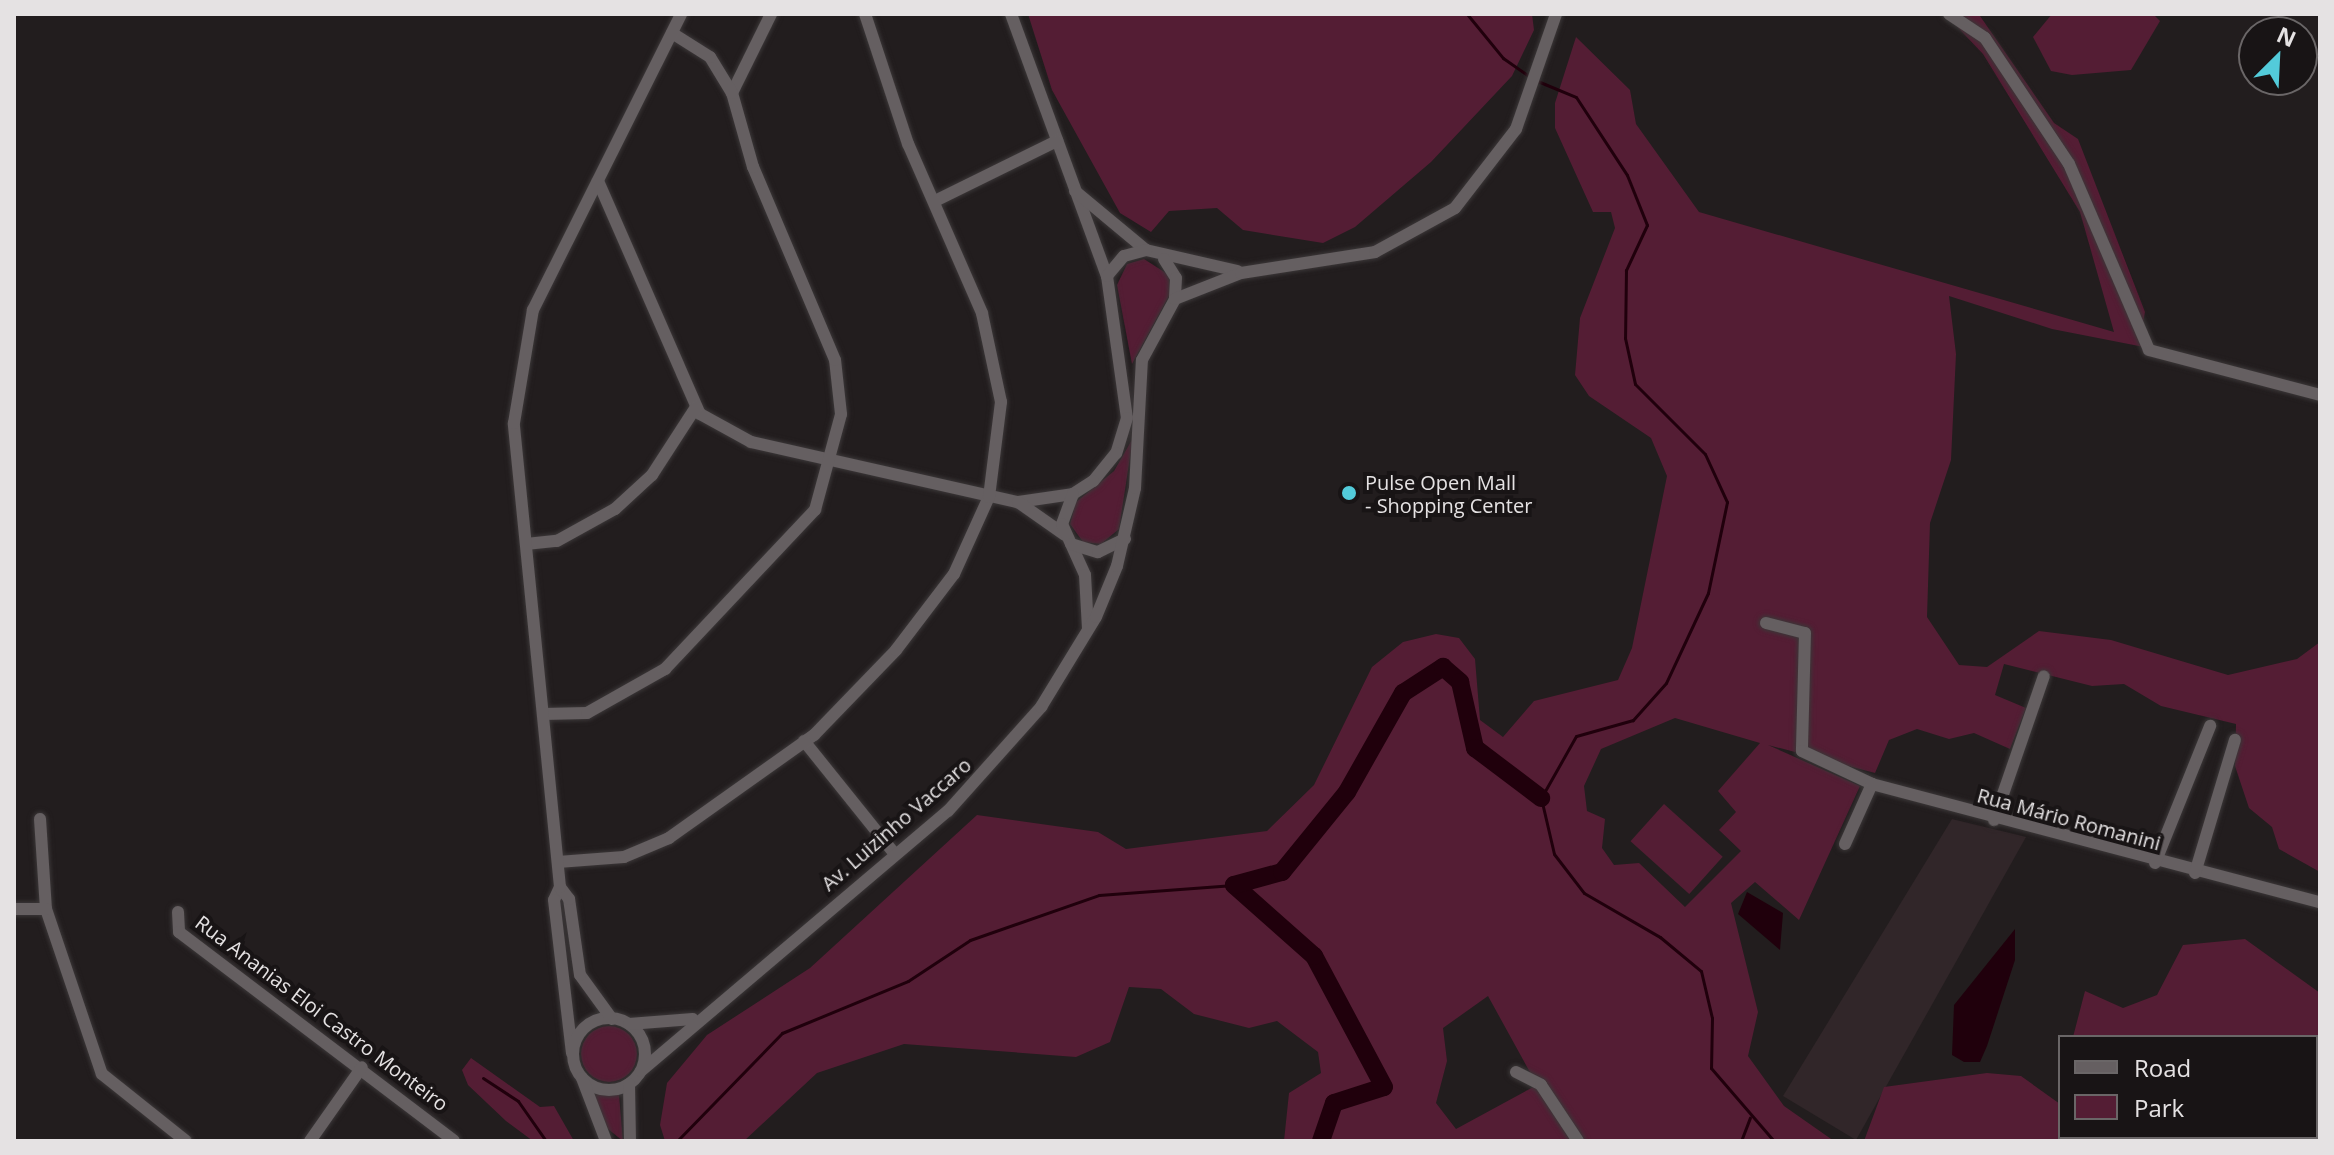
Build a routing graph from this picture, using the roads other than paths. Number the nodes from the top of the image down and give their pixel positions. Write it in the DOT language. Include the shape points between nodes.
graph roads {
  1 [pos="681,14"];
  2 [pos="771,14"];
  3 [pos="865,14"];
  4 [pos="1011,14"];
  5 [pos="1556,14"];
  6 [pos="1949,14"];
  7 [pos="672,33"];
  8 [pos="732,93"];
  9 [pos="1057,141"];
  10 [pos="598,181"];
  11 [pos="1075,191"];
  12 [pos="937,200"];
  13 [pos="1146,250"];
  14 [pos="1160,257"];
  15 [pos="1241,273"];
  16 [pos="1107,276"];
  17 [pos="1175,299"];
  18 [pos="2320,395"];
  19 [pos="696,407"];
  20 [pos="832,462"];
  21 [pos="1073,494"];
  22 [pos="989,497"];
  23 [pos="1018,502"];
  24 [pos="1068,539"];
  25 [pos="1125,539"];
  26 [pos="526,544"];
  27 [pos="1766,623"];
  28 [pos="1088,628"];
  29 [pos="2044,676"];
  30 [pos="543,714"];
  31 [pos="2210,726"];
  32 [pos="2235,740"];
  33 [pos="804,741"];
  34 [pos="1872,784"];
  35 [pos="40,819"];
  36 [pos="1994,820"];
  37 [pos="1845,844"];
  38 [pos="895,854"];
  39 [pos="558,862"];
  40 [pos="2155,863"];
  41 [pos="2195,873"];
  42 [pos="560,887"];
  43 [pos="2320,902"];
  44 [pos="14,909"];
  45 [pos="46,909"];
  46 [pos="178,912"];
  47 [pos="612,1019"];
  48 [pos="693,1019"];
  49 [pos="629,1024"];
  50 [pos="573,1055"];
  51 [pos="362,1067"];
  52 [pos="641,1071"];
  53 [pos="1516,1072"];
  54 [pos="582,1078"];
  55 [pos="629,1084"];
  56 [pos="186,1141"];
  57 [pos="310,1141"];
  58 [pos="454,1141"];
  59 [pos="606,1141"];
  60 [pos="630,1141"];
  61 [pos="1578,1141"];
  1 -- 7 [label="street"];
  2 -- 8 [label="street"];
  3 -- 12 [label="street" via="908,144"];
  4 -- 9 [label="street"];
  5 -- 15 [label="street" via="1536,87 1481,181 1425,229 1357,258"];
  6 -- 18 [label="street" via="1985,38 2069,164 2149,350"];
  7 -- 8 [label="street" via="710,57"];
  7 -- 10 [label="street"];
  8 -- 20 [label="street" via="753,167 835,360 841,414"];
  9 -- 11 [label="street"];
  9 -- 12 [label="street"];
  10 -- 19 [label="street"];
  10 -- 26 [label="street" via="522,347 514,453"];
  11 -- 13 [label="street"];
  11 -- 16 [label="street"];
  12 -- 22 [label="street" via="982,313 1001,402"];
  13 -- 14 [label="street"];
  13 -- 16 [label="street" via="1124,256"];
  14 -- 15 [label="street"];
  14 -- 17 [label="street" via="1176,278"];
  15 -- 17 [label="street"];
  16 -- 21 [label="street" via="1127,418 1109,464"];
  17 -- 25 [label="street, Av. Luizinho Vaccaro" via="1142,360 1138,463"];
  19 -- 20 [label="street" via="751,442"];
  19 -- 26 [label="street" via="652,475 615,509 557,541"];
  20 -- 22 [label="street"];
  20 -- 30 [label="street" via="815,510 665,669 587,713"];
  21 -- 23 [label="street"];
  21 -- 24 [label="street" via="1063,512"];
  22 -- 23 [label="street"];
  22 -- 33 [label="street" via="954,574 896,650"];
  23 -- 24 [label="street"];
  24 -- 25 [label="street" via="1098,552"];
  24 -- 28 [label="street" via="1085,575"];
  25 -- 28 [label="street, Av. Luizinho Vaccaro"];
  26 -- 30 [label="street"];
  27 -- 34 [label="street, Rua Mário Romanini" via="1805,633 1802,751"];
  28 -- 38 [label="street, Av. Luizinho Vaccaro" via="1005,753"];
  29 -- 36 [label="street"];
  30 -- 39 [label="street"];
  31 -- 40 [label="street"];
  32 -- 41 [label="street"];
  33 -- 38 [label="street"];
  33 -- 39 [label="street" via="669,838 624,857"];
  34 -- 36 [label="street, Rua Mário Romanini"];
  34 -- 37 [label="street"];
  35 -- 45 [label="street"];
  36 -- 40 [label="street, Rua Mário Romanini"];
  38 -- 48 [label="street, Av. Luizinho Vaccaro"];
  39 -- 42 [label="street"];
  40 -- 41 [label="street, Rua Mário Romanini"];
  41 -- 43 [label="street, Rua Mário Romanini"];
  42 -- 47 [label="street" via="569,899 584,986"];
  42 -- 50 [label="street" via="554,900"];
  44 -- 45 [label="street"];
  45 -- 56 [label="street" via="102,1074"];
  46 -- 51 [label="street, Rua Ananias Eloi Castro Monteiro" via="179,932"];
  47 -- 49 [label="street"];
  47 -- 50 [label="street" via="588,1025"];
  48 -- 49 [label="street"];
  48 -- 52 [label="street, Av. Luizinho Vaccaro"];
  49 -- 52 [label="street" via="643,1045"];
  50 -- 54 [label="street"];
  51 -- 57 [label="street"];
  51 -- 58 [label="street, Rua Ananias Eloi Castro Monteiro"];
  52 -- 55 [label="street"];
  53 -- 61 [label="street" via="1541,1085"];
  54 -- 55 [label="street" via="605,1090"];
  54 -- 59 [label="street"];
  55 -- 60 [label="street"];
}
